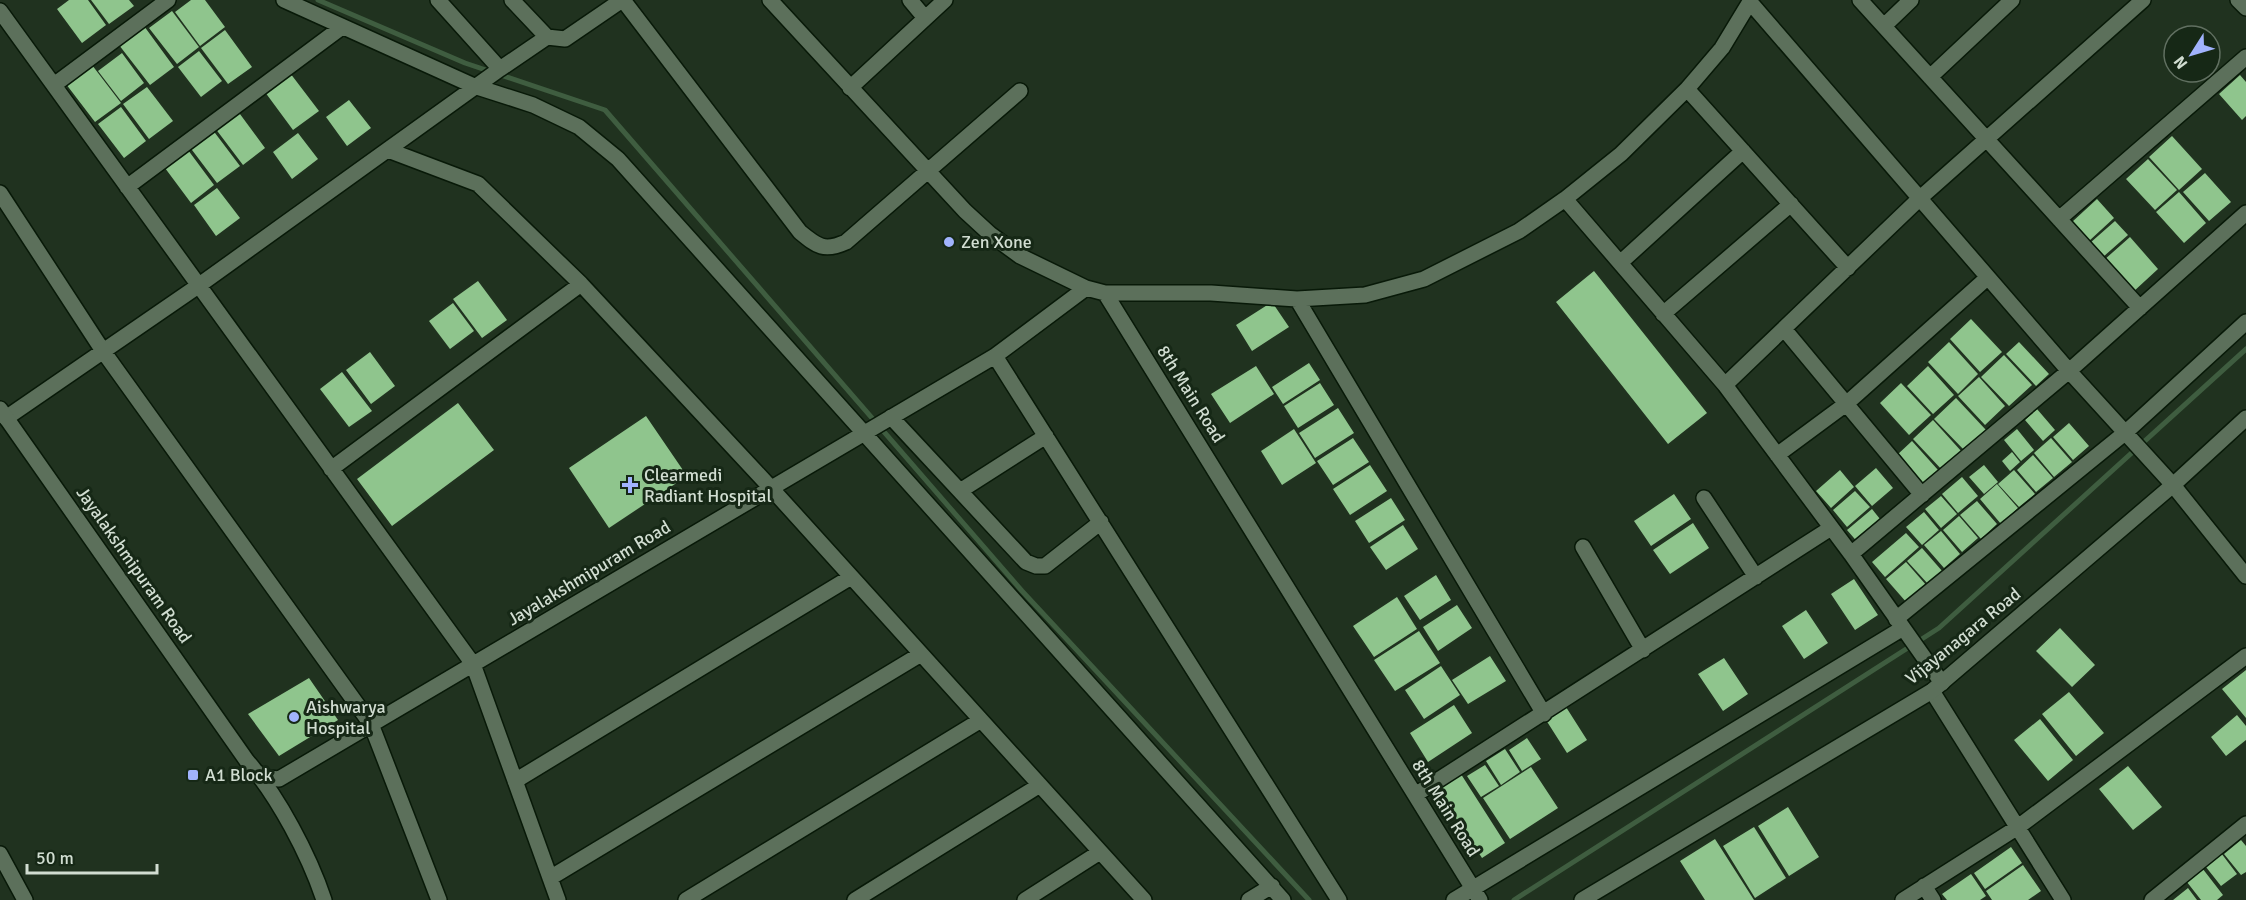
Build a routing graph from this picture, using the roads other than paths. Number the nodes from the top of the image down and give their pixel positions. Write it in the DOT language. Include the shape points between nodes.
graph roads {
  1 [pos="168,0"];
  2 [pos="284,0"];
  3 [pos="438,0"];
  4 [pos="513,0"];
  5 [pos="623,0"];
  6 [pos="770,0"];
  7 [pos="910,0"];
  8 [pos="945,0"];
  9 [pos="1860,0"];
  10 [pos="1911,0"];
  11 [pos="2012,0"];
  12 [pos="2143,0"];
  13 [pos="2238,0"];
  14 [pos="1751,1"];
  15 [pos="2246,8"];
  16 [pos="0,11"];
  17 [pos="926,18"];
  18 [pos="1884,26"];
  19 [pos="342,27"];
  20 [pos="547,37"];
  21 [pos="2246,57"];
  22 [pos="500,69"];
  23 [pos="1930,77"];
  24 [pos="54,85"];
  25 [pos="474,86"];
  26 [pos="850,88"];
  27 [pos="1687,89"];
  28 [pos="1020,91"];
  29 [pos="1987,140"];
  30 [pos="388,150"];
  31 [pos="1743,151"];
  32 [pos="927,171"];
  33 [pos="127,188"];
  34 [pos="0,193"];
  35 [pos="1565,199"];
  36 [pos="1919,199"];
  37 [pos="1791,204"];
  38 [pos="2246,213"];
  39 [pos="2059,219"];
  40 [pos="1620,264"];
  41 [pos="1848,268"];
  42 [pos="1988,278"];
  43 [pos="581,284"];
  44 [pos="198,286"];
  45 [pos="1086,288"];
  46 [pos="1105,293"];
  47 [pos="1297,299"];
  48 [pos="2140,308"];
  49 [pos="1664,314"];
  50 [pos="2246,322"];
  51 [pos="1784,330"];
  52 [pos="103,351"];
  53 [pos="995,356"];
  54 [pos="2069,371"];
  55 [pos="1725,385"];
  56 [pos="1846,404"];
  57 [pos="3,413"];
  58 [pos="891,417"];
  59 [pos="2246,418"];
  60 [pos="2126,432"];
  61 [pos="864,433"];
  62 [pos="1046,436"];
  63 [pos="1777,455"];
  64 [pos="331,469"];
  65 [pos="2173,485"];
  66 [pos="771,488"];
  67 [pos="960,491"];
  68 [pos="1922,495"];
  69 [pos="1704,498"];
  70 [pos="1101,522"];
  71 [pos="1831,528"];
  72 [pos="1583,547"];
  73 [pos="1851,554"];
  74 [pos="2246,576"];
  75 [pos="851,577"];
  76 [pos="1756,577"];
  77 [pos="1900,623"];
  78 [pos="1643,650"];
  79 [pos="921,654"];
  80 [pos="2246,656"];
  81 [pos="473,664"];
  82 [pos="1937,687"];
  83 [pos="1544,714"];
  84 [pos="981,720"];
  85 [pos="371,724"];
  86 [pos="257,773"];
  87 [pos="515,781"];
  88 [pos="1040,785"];
  89 [pos="1415,795"];
  90 [pos="2246,824"];
  91 [pos="2018,827"];
  92 [pos="1100,852"];
  93 [pos="0,854"];
  94 [pos="550,878"];
  95 [pos="1272,886"];
  96 [pos="1924,886"];
  97 [pos="1476,894"];
  98 [pos="25,900"];
  99 [pos="324,900"];
  100 [pos="439,900"];
  101 [pos="558,900"];
  102 [pos="686,900"];
  103 [pos="855,900"];
  104 [pos="1025,900"];
  105 [pos="1144,900"];
  106 [pos="1249,900"];
  107 [pos="1283,900"];
  108 [pos="1339,900"];
  109 [pos="1454,900"];
  110 [pos="1582,900"];
  111 [pos="1903,900"];
  112 [pos="1933,900"];
  113 [pos="2063,900"];
  114 [pos="2152,900"];
  1 -- 24 [label="street"];
  2 -- 19 [label="street"];
  3 -- 22 [label="street"];
  4 -- 20 [label="street"];
  5 -- 20 [label="street" via="565,39"];
  5 -- 32 [label="street" via="800,232 816,245 833,248 846,242"];
  6 -- 26 [label="street"];
  7 -- 17 [label="street"];
  8 -- 17 [label="street"];
  9 -- 18 [label="street"];
  10 -- 18 [label="street"];
  11 -- 23 [label="street"];
  12 -- 29 [label="street"];
  13 -- 15 [label="street"];
  14 -- 27 [label="street" via="1722,48"];
  14 -- 36 [label="street"];
  16 -- 24 [label="street"];
  17 -- 26 [label="street"];
  18 -- 23 [label="street"];
  19 -- 25 [label="street"];
  19 -- 33 [label="street"];
  20 -- 22 [label="street"];
  21 -- 39 [label="street"];
  22 -- 25 [label="street"];
  23 -- 29 [label="street"];
  24 -- 33 [label="street"];
  25 -- 30 [label="street"];
  25 -- 61 [label="street" via="533,105 579,127 618,159"];
  26 -- 32 [label="street"];
  27 -- 31 [label="street"];
  27 -- 35 [label="street" via="1621,154"];
  28 -- 32 [label="street"];
  29 -- 36 [label="street"];
  29 -- 39 [label="street"];
  30 -- 43 [label="street" via="478,184"];
  30 -- 44 [label="street"];
  31 -- 37 [label="street"];
  31 -- 40 [label="street"];
  32 -- 45 [label="street" via="990,234 1020,256"];
  33 -- 44 [label="street"];
  34 -- 52 [label="street"];
  35 -- 40 [label="street"];
  35 -- 47 [label="street" via="1519,231 1424,279 1365,296"];
  36 -- 41 [label="street"];
  36 -- 42 [label="street"];
  37 -- 41 [label="street"];
  37 -- 49 [label="street"];
  38 -- 48 [label="street"];
  39 -- 48 [label="street"];
  40 -- 49 [label="street"];
  41 -- 51 [label="street"];
  42 -- 54 [label="street"];
  42 -- 56 [label="street"];
  43 -- 64 [label="street"];
  43 -- 66 [label="street"];
  44 -- 52 [label="street"];
  44 -- 64 [label="street"];
  45 -- 46 [label="street"];
  45 -- 53 [label="street, Jayalakshmipuram Road"];
  46 -- 47 [label="street" via="1211,293"];
  46 -- 89 [label="street, 8th Main Road"];
  47 -- 83 [label="street"];
  48 -- 54 [label="street"];
  49 -- 55 [label="street"];
  50 -- 60 [label="street"];
  51 -- 55 [label="street"];
  51 -- 56 [label="street"];
  52 -- 57 [label="street"];
  52 -- 85 [label="street"];
  53 -- 58 [label="street, Jayalakshmipuram Road"];
  53 -- 62 [label="street"];
  54 -- 60 [label="street"];
  54 -- 68 [label="street"];
  55 -- 63 [label="street"];
  56 -- 63 [label="street"];
  56 -- 68 [label="street"];
  57 -- 86 [label="street, Jayalakshmipuram Road"];
  58 -- 61 [label="street, Jayalakshmipuram Road"];
  58 -- 67 [label="street"];
  59 -- 65 [label="street, Vijayanagara Road"];
  60 -- 65 [label="street"];
  60 -- 77 [label="street"];
  61 -- 66 [label="street, Jayalakshmipuram Road"];
  61 -- 95 [label="street"];
  62 -- 67 [label="street"];
  62 -- 70 [label="street"];
  63 -- 71 [label="street"];
  64 -- 81 [label="street"];
  65 -- 74 [label="street"];
  65 -- 82 [label="street, Vijayanagara Road"];
  66 -- 75 [label="street"];
  66 -- 81 [label="street, Jayalakshmipuram Road"];
  67 -- 70 [label="street" via="1026,562 1036,566 1046,566"];
  68 -- 73 [label="street"];
  69 -- 76 [label="street"];
  70 -- 108 [label="street"];
  71 -- 73 [label="street"];
  71 -- 76 [label="street"];
  72 -- 78 [label="street"];
  73 -- 77 [label="street"];
  75 -- 79 [label="street"];
  75 -- 87 [label="street"];
  76 -- 78 [label="street"];
  77 -- 82 [label="street"];
  77 -- 97 [label="street"];
  78 -- 83 [label="street"];
  79 -- 84 [label="street"];
  79 -- 94 [label="street"];
  80 -- 91 [label="street"];
  81 -- 85 [label="street, Jayalakshmipuram Road"];
  81 -- 87 [label="street"];
  82 -- 91 [label="street"];
  82 -- 110 [label="street, Vijayanagara Road"];
  83 -- 89 [label="street"];
  84 -- 88 [label="street"];
  84 -- 102 [label="street"];
  85 -- 86 [label="street, Jayalakshmipuram Road" via="279,778"];
  85 -- 100 [label="street"];
  86 -- 99 [label="street, Jayalakshmipuram Road" via="296,836"];
  87 -- 94 [label="street"];
  88 -- 92 [label="street"];
  88 -- 103 [label="street"];
  89 -- 97 [label="street, 8th Main Road"];
  90 -- 114 [label="street"];
  91 -- 96 [label="street"];
  91 -- 113 [label="street"];
  92 -- 104 [label="street"];
  92 -- 105 [label="street"];
  93 -- 98 [label="street"];
  94 -- 101 [label="street"];
  95 -- 106 [label="street"];
  95 -- 107 [label="street"];
  96 -- 111 [label="street"];
  96 -- 112 [label="street"];
  97 -- 109 [label="street"];
}
